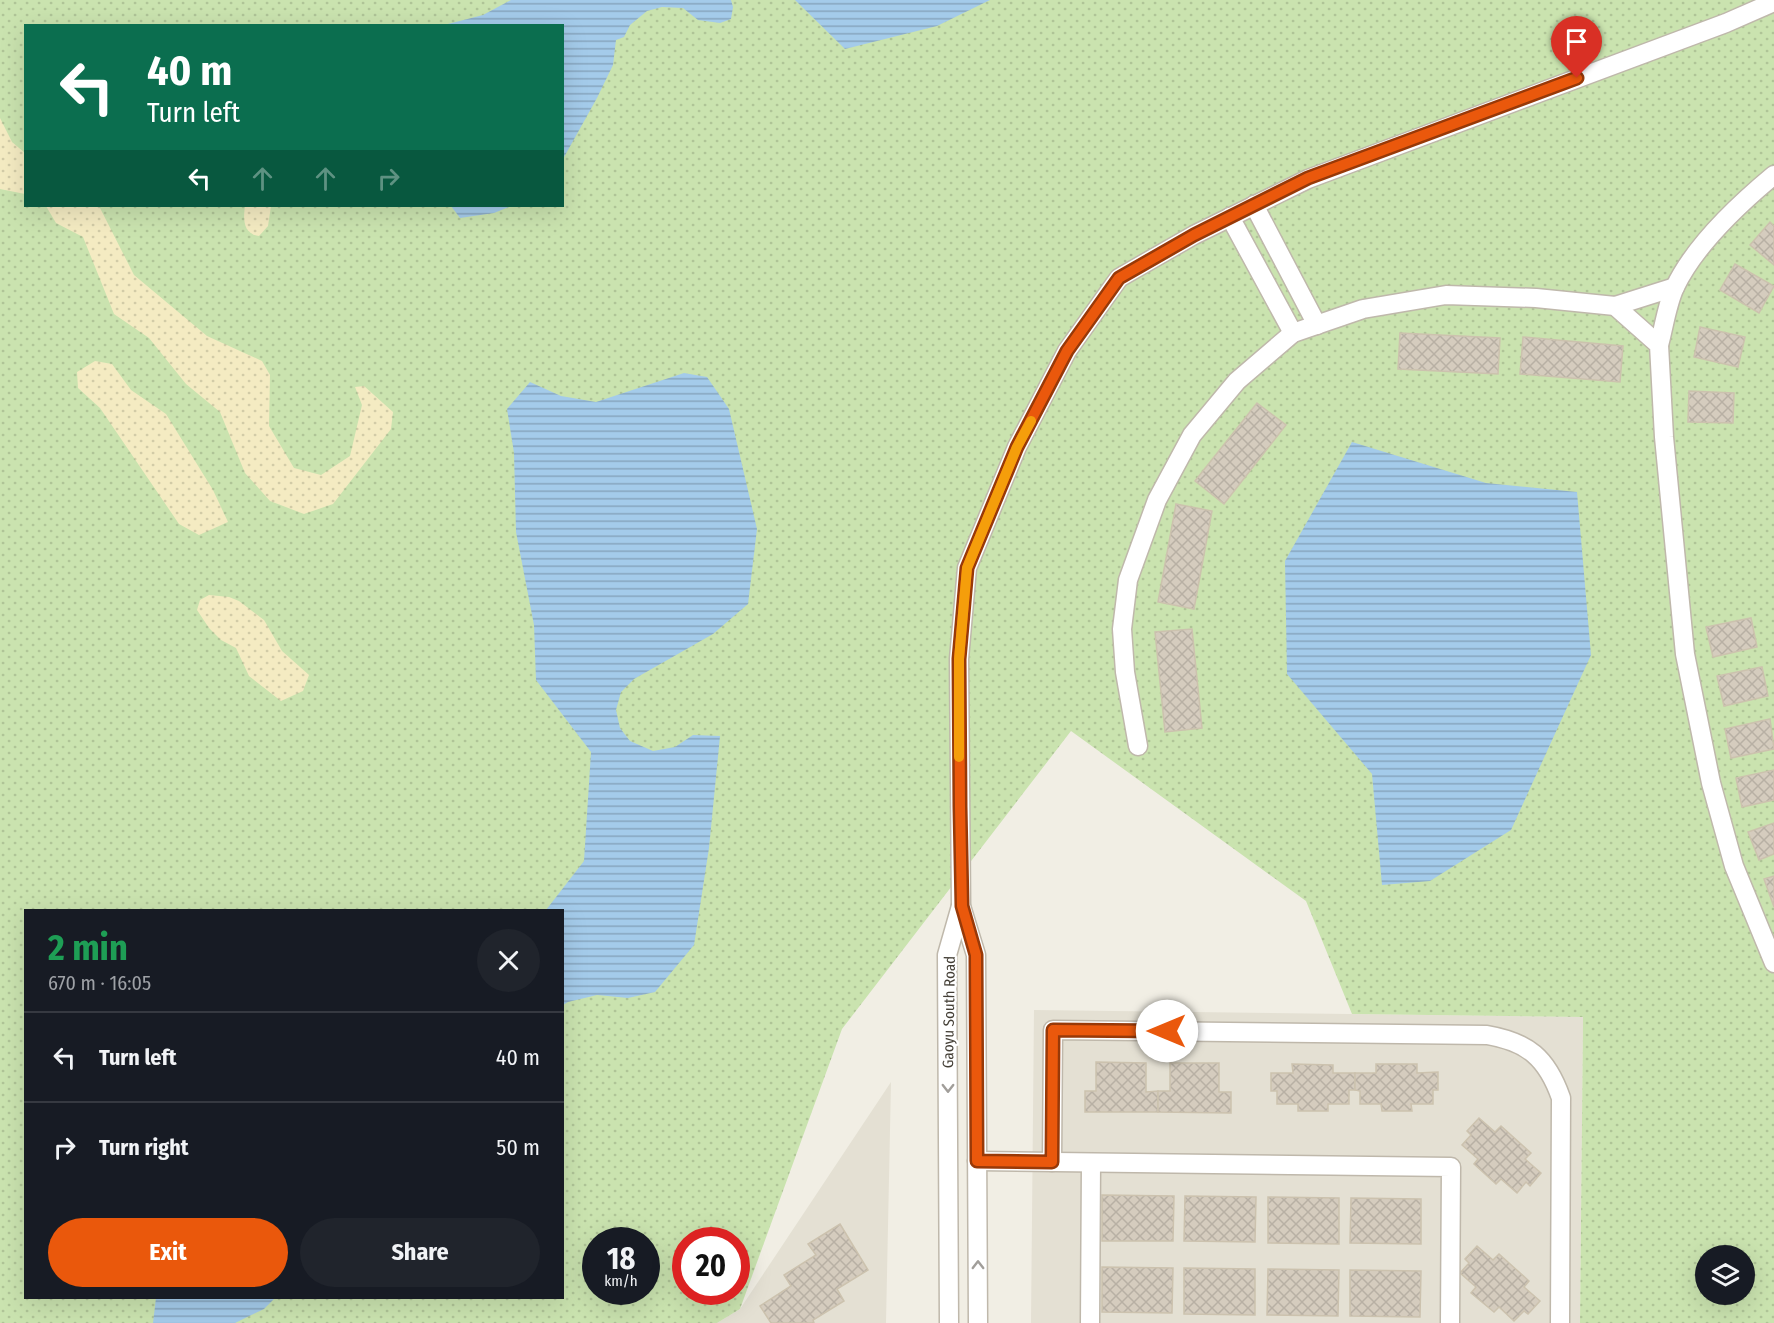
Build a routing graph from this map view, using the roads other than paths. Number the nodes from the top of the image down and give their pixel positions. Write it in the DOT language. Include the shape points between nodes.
graph roads {
  1 [pos="1774,2"];
  2 [pos="1774,175"];
  3 [pos="1254,205"];
  4 [pos="1230,217"];
  5 [pos="1675,287"];
  6 [pos="1616,306"];
  7 [pos="1317,325"];
  8 [pos="1293,333"];
  9 [pos="1659,345"];
  10 [pos="1138,746"];
  11 [pos="962,906"];
  12 [pos="1774,963"];
  13 [pos="977,1161"];
  14 [pos="1052,1162"];
  15 [pos="1091,1162"];
  16 [pos="949,1323"];
  17 [pos="978,1323"];
  18 [pos="1090,1323"];
  19 [pos="1450,1323"];
  20 [pos="1560,1323"];
  1 -- 3 [label="street" via="1308,178"];
  2 -- 5 [label="street" via="1715,229"];
  3 -- 4 [label="street"];
  3 -- 7 [label="street"];
  4 -- 8 [label="street"];
  4 -- 11 [label="street" via="1119,278 1067,351 1017,447 967,568 959,659"];
  5 -- 6 [label="street"];
  5 -- 9 [label="street"];
  6 -- 7 [label="street" via="1446,295 1363,309"];
  6 -- 9 [label="street"];
  7 -- 8 [label="street"];
  8 -- 10 [label="street" via="1237,381 1192,435 1157,500 1128,580 1122,629"];
  9 -- 12 [label="street" via="1685,654 1711,783 1734,866"];
  11 -- 13 [label="street, Gaoyu South Road" via="976,955"];
  11 -- 16 [label="street, Gaoyu South Road, one-way" via="948,955"];
  13 -- 14 [label="street"];
  17 -- 13 [label="street, Gaoyu South Road, one-way"];
  14 -- 15 [label="street"];
  14 -- 20 [label="street" via="1053,1030 1486,1035 1507,1039 1526,1047 1542,1061 1561,1098"];
  15 -- 18 [label="street"];
  15 -- 19 [label="street" via="1452,1167"];
}
